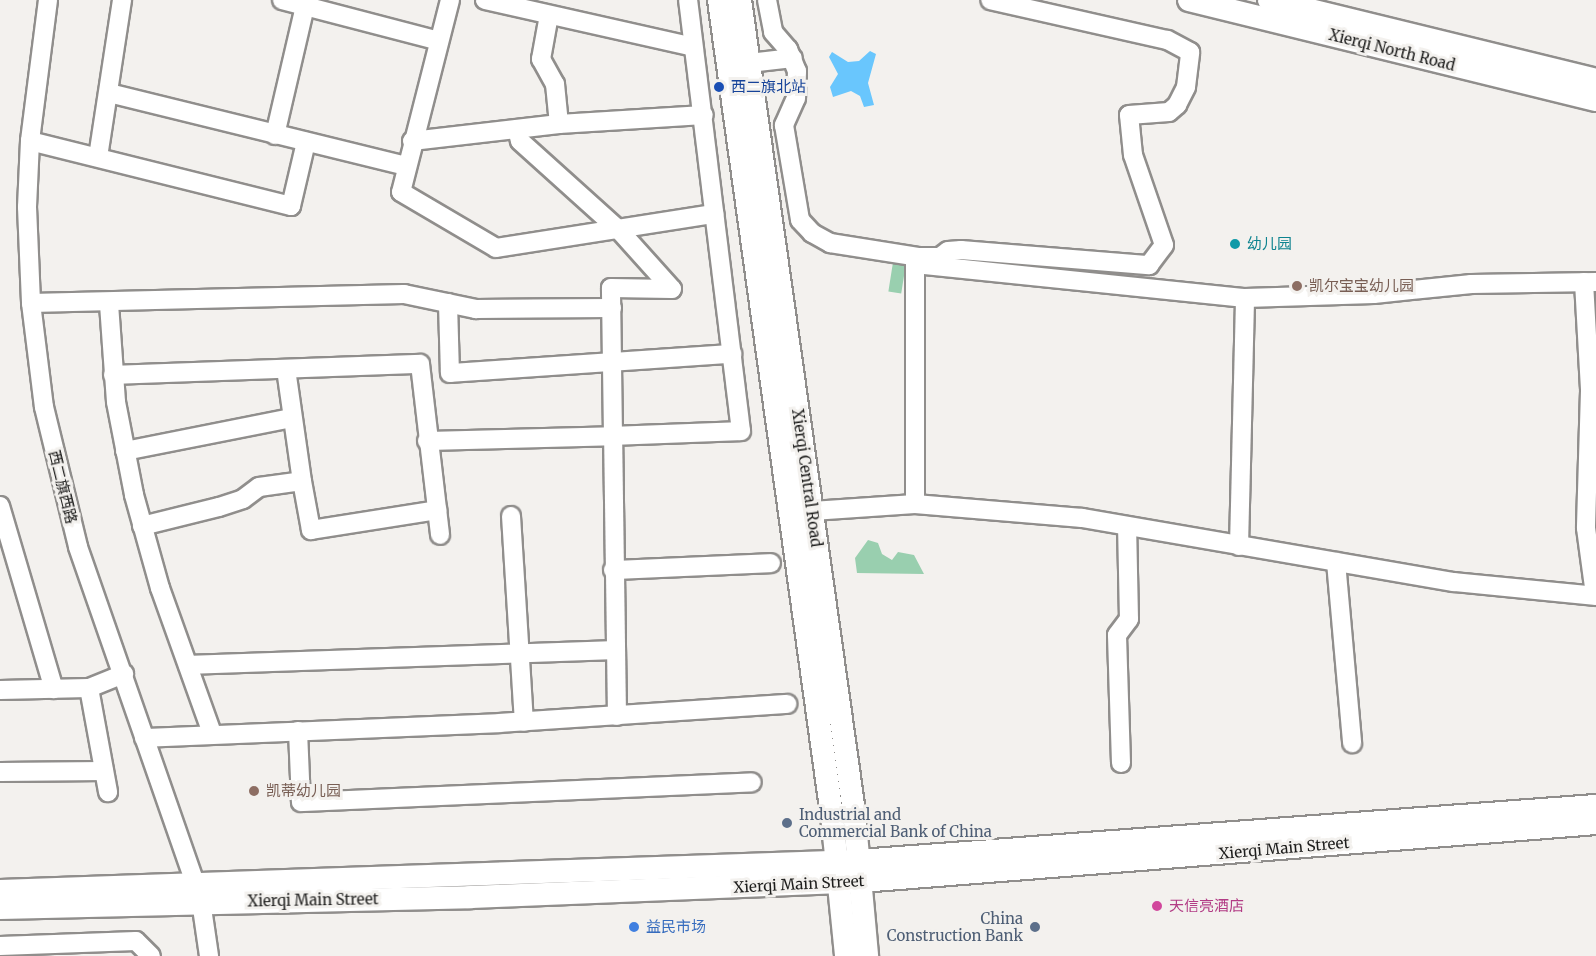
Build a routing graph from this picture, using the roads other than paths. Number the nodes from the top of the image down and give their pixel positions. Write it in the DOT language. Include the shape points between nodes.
graph roads {
  1 [pos="48,0"];
  2 [pos="122,0"];
  3 [pos="282,0"];
  4 [pos="450,0"];
  5 [pos="485,0"];
  6 [pos="688,0"];
  7 [pos="718,0"];
  8 [pos="740,0"];
  9 [pos="767,0"];
  10 [pos="990,0"];
  11 [pos="1189,0"];
  12 [pos="1269,0"];
  13 [pos="305,6"];
  14 [pos="549,15"];
  15 [pos="439,41"];
  16 [pos="693,47"];
  17 [pos="794,58"];
  18 [pos="749,63"];
  19 [pos="1596,80"];
  20 [pos="109,93"];
  21 [pos="1596,100"];
  22 [pos="704,115"];
  23 [pos="559,124"];
  24 [pos="517,129"];
  25 [pos="275,135"];
  26 [pos="30,141"];
  27 [pos="412,141"];
  28 [pos="306,142"];
  29 [pos="98,157"];
  30 [pos="406,166"];
  31 [pos="714,214"];
  32 [pos="619,230"];
  33 [pos="1590,282"];
  34 [pos="1245,298"];
  35 [pos="31,303"];
  36 [pos="448,303"];
  37 [pos="108,304"];
  38 [pos="612,308"];
  39 [pos="732,354"];
  40 [pos="612,360"];
  41 [pos="286,369"];
  42 [pos="113,375"];
  43 [pos="291,418"];
  44 [pos="613,436"];
  45 [pos="427,441"];
  46 [pos="125,451"];
  47 [pos="302,481"];
  48 [pos="915,504"];
  49 [pos="0,506"];
  50 [pos="436,510"];
  51 [pos="812,511"];
  52 [pos="512,516"];
  53 [pos="142,526"];
  54 [pos="1127,526"];
  55 [pos="440,535"];
  56 [pos="1239,546"];
  57 [pos="1336,562"];
  58 [pos="771,563"];
  59 [pos="613,570"];
  60 [pos="1595,595"];
  61 [pos="615,650"];
  62 [pos="520,653"];
  63 [pos="188,665"];
  64 [pos="123,674"];
  65 [pos="89,688"];
  66 [pos="54,689"];
  67 [pos="0,690"];
  68 [pos="787,704"];
  69 [pos="617,716"];
  70 [pos="524,722"];
  71 [pos="298,731"];
  72 [pos="212,733"];
  73 [pos="144,738"];
  74 [pos="1352,743"];
  75 [pos="1121,763"];
  76 [pos="105,771"];
  77 [pos="0,772"];
  78 [pos="752,782"];
  79 [pos="108,792"];
  80 [pos="1596,806"];
  81 [pos="1596,823"];
  82 [pos="849,871"];
  83 [pos="0,891"];
  84 [pos="198,893"];
  85 [pos="0,908"];
  86 [pos="0,946"];
  87 [pos="151,956"];
  88 [pos="209,956"];
  89 [pos="846,956"];
  90 [pos="867,956"];
  1 -- 26 [label="street, 西二旗西路"];
  2 -- 20 [label="street"];
  3 -- 13 [label="street"];
  4 -- 15 [label="street"];
  5 -- 14 [label="street"];
  6 -- 16 [label="street"];
  7 -- 82 [label="main road, Xierqi Central Road"];
  8 -- 18 [label="main road, Xierqi Central Road"];
  9 -- 17 [label="street" via="773,32"];
  10 -- 17 [label="street" via="1167,40 1190,52 1186,87 1177,105 1169,112 1129,115 1133,155 1164,245 1149,265 961,250 948,251 940,257 918,257 821,238 800,220 784,125 796,98"];
  11 -- 21 [label="main road, Xierqi North Road"];
  12 -- 19 [label="main road, Xierqi North Road"];
  13 -- 15 [label="street"];
  13 -- 25 [label="street"];
  14 -- 16 [label="street"];
  14 -- 23 [label="street" via="541,59 555,84"];
  15 -- 27 [label="street"];
  16 -- 22 [label="street"];
  17 -- 18 [label="street"];
  18 -- 51 [label="main road, Xierqi Central Road"];
  20 -- 25 [label="street"];
  20 -- 29 [label="street"];
  22 -- 23 [label="street"];
  22 -- 31 [label="street"];
  23 -- 24 [label="street"];
  24 -- 27 [label="street"];
  24 -- 32 [label="street" via="520,141"];
  25 -- 28 [label="street"];
  26 -- 29 [label="street"];
  26 -- 35 [label="street, 西二旗西路"];
  27 -- 30 [label="street"];
  28 -- 29 [label="street" via="291,206"];
  28 -- 30 [label="street"];
  30 -- 32 [label="street" via="401,192 496,248"];
  31 -- 32 [label="street"];
  31 -- 39 [label="street"];
  32 -- 38 [label="street" via="672,289 611,288"];
  33 -- 34 [label="street" via="1471,284 1374,294"];
  33 -- 60 [label="street" via="1586,528"];
  34 -- 48 [label="street" via="915,264"];
  34 -- 56 [label="street"];
  35 -- 37 [label="street"];
  35 -- 64 [label="street, 西二旗西路" via="56,467 78,547"];
  36 -- 37 [label="street" via="404,294"];
  36 -- 38 [label="street" via="476,309"];
  36 -- 40 [label="street" via="450,373"];
  37 -- 42 [label="street"];
  38 -- 40 [label="street"];
  39 -- 40 [label="street"];
  39 -- 44 [label="street" via="741,431"];
  40 -- 44 [label="street"];
  41 -- 42 [label="street"];
  41 -- 43 [label="street"];
  41 -- 45 [label="street" via="420,364"];
  42 -- 46 [label="street"];
  43 -- 46 [label="street"];
  43 -- 47 [label="street"];
  44 -- 45 [label="street"];
  44 -- 59 [label="street"];
  45 -- 50 [label="street"];
  46 -- 53 [label="street"];
  47 -- 50 [label="street" via="311,530"];
  47 -- 53 [label="street" via="259,487 243,499 219,507"];
  48 -- 51 [label="street"];
  48 -- 54 [label="street" via="1082,518"];
  49 -- 66 [label="street"];
  50 -- 55 [label="street"];
  51 -- 82 [label="main road, Xierqi Central Road"];
  52 -- 62 [label="street"];
  53 -- 63 [label="street"];
  54 -- 56 [label="street"];
  54 -- 75 [label="street" via="1129,619 1117,635"];
  56 -- 57 [label="street"];
  57 -- 60 [label="street" via="1454,582"];
  57 -- 74 [label="street"];
  58 -- 59 [label="street"];
  59 -- 61 [label="street"];
  61 -- 62 [label="street"];
  61 -- 69 [label="street"];
  62 -- 63 [label="street"];
  62 -- 70 [label="street"];
  63 -- 72 [label="street"];
  64 -- 65 [label="street"];
  64 -- 73 [label="street, 西二旗西路"];
  65 -- 66 [label="street"];
  65 -- 76 [label="street"];
  66 -- 67 [label="street"];
  68 -- 69 [label="street"];
  69 -- 70 [label="street"];
  70 -- 71 [label="street"];
  71 -- 72 [label="street"];
  71 -- 78 [label="street" via="301,802"];
  72 -- 73 [label="street"];
  73 -- 84 [label="street, 西二旗西路"];
  76 -- 77 [label="street"];
  76 -- 79 [label="street"];
  80 -- 82 [label="main road, Xierqi Main Street"];
  81 -- 82 [label="main road, Xierqi Main Street"];
  82 -- 84 [label="main road, Xierqi Main Street" via="470,897"];
  82 -- 89 [label="main road, Xierqi Central Road"];
  82 -- 90 [label="main road, Xierqi Central Road"];
  83 -- 84 [label="main road, Xierqi Main Street"];
  84 -- 85 [label="main road, Xierqi Main Street"];
  84 -- 88 [label="street, 西二旗西路"];
  86 -- 87 [label="street" via="136,941"];
}
